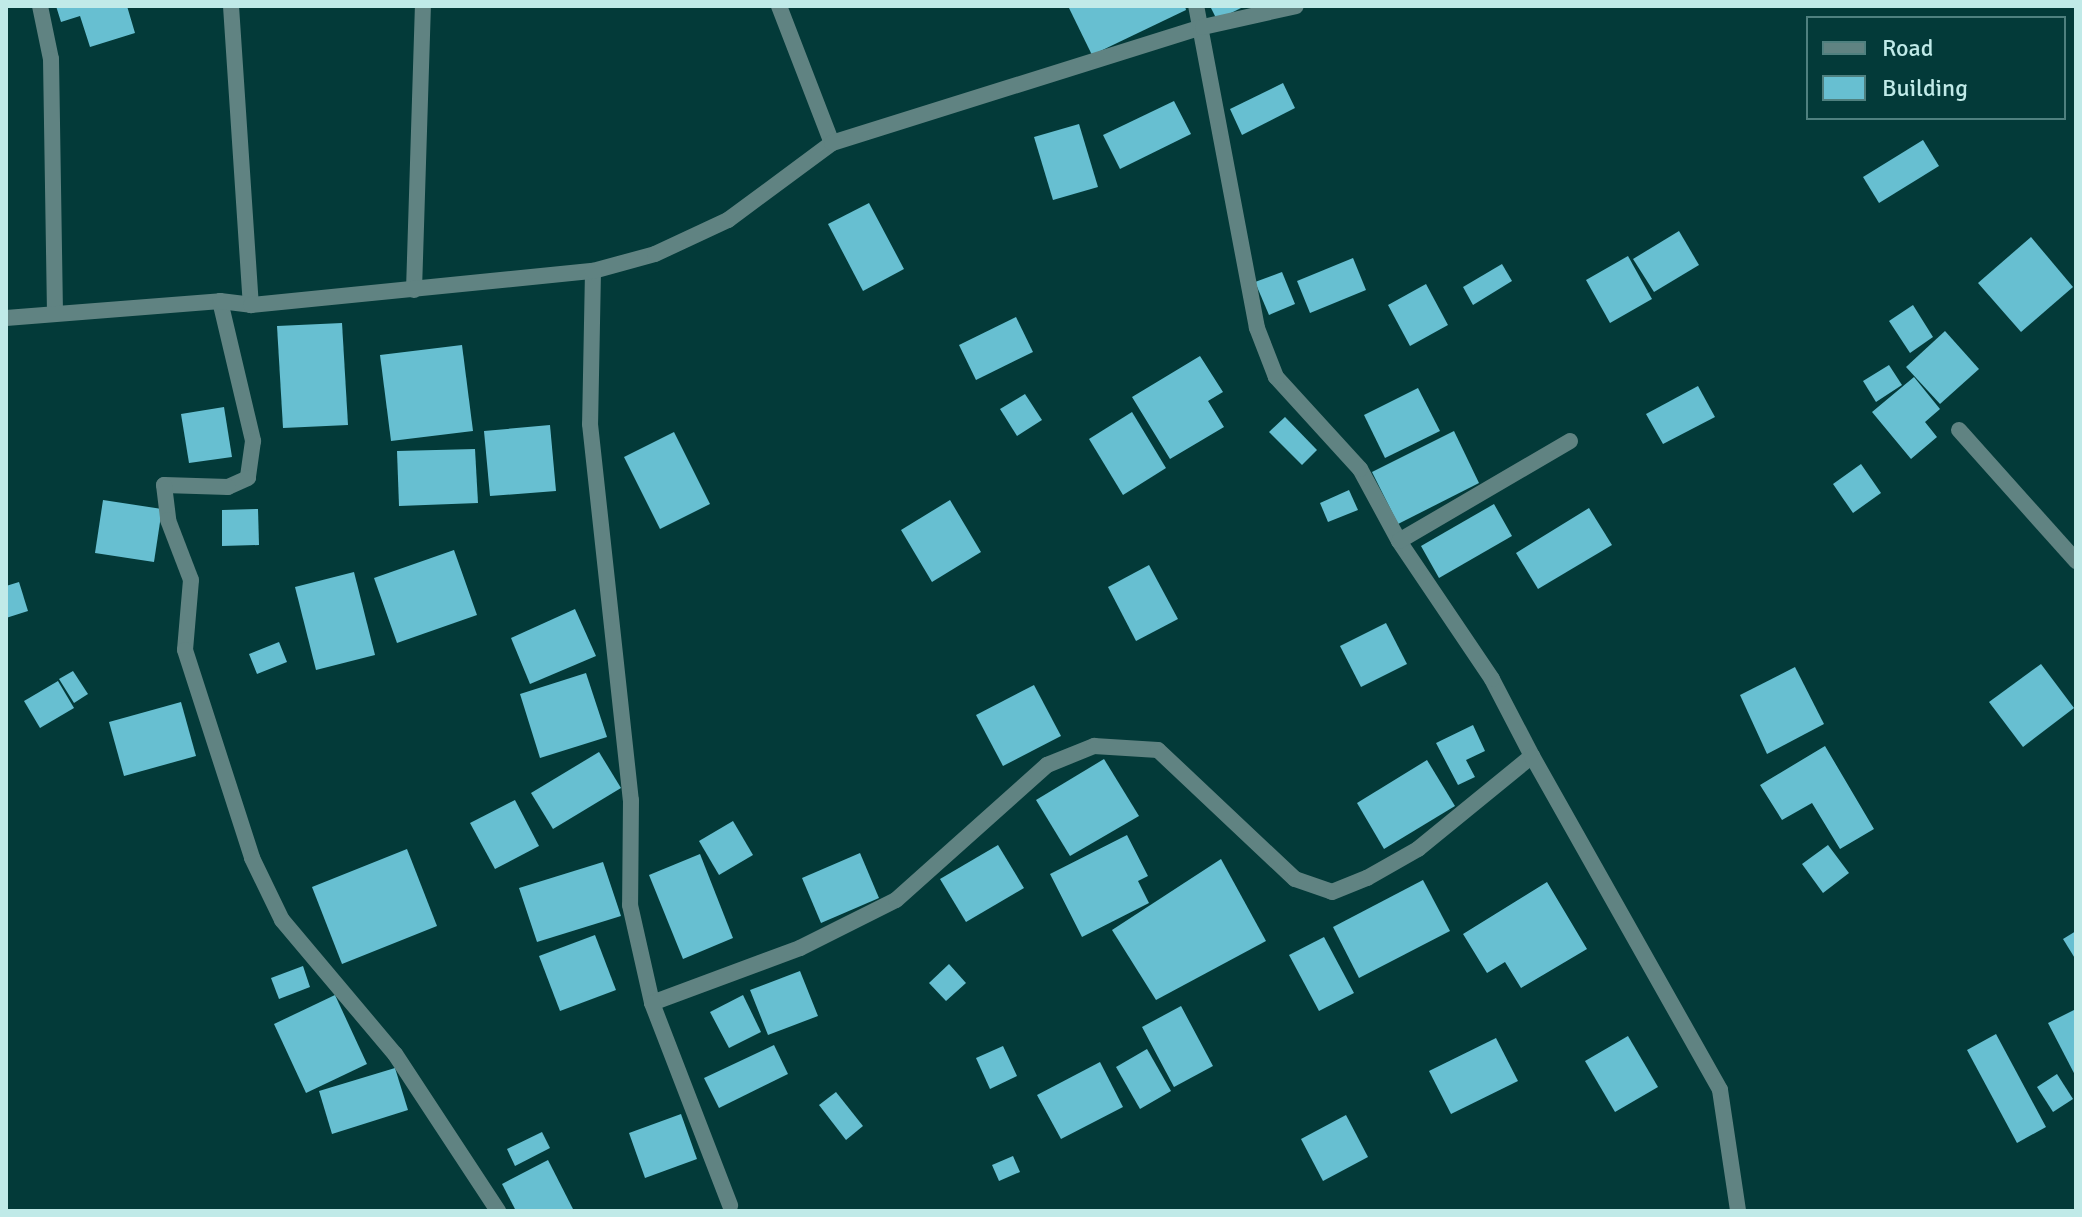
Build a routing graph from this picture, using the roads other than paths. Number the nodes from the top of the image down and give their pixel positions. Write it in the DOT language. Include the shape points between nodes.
graph roads {
  1 [pos="40,6"];
  2 [pos="231,6"];
  3 [pos="423,6"];
  4 [pos="779,6"];
  5 [pos="1196,6"];
  6 [pos="1296,6"];
  7 [pos="1203,27"];
  8 [pos="832,143"];
  9 [pos="593,271"];
  10 [pos="414,290"];
  11 [pos="220,301"];
  12 [pos="251,305"];
  13 [pos="55,313"];
  14 [pos="6,318"];
  15 [pos="1959,430"];
  16 [pos="1570,441"];
  17 [pos="1399,541"];
  18 [pos="2076,561"];
  19 [pos="1532,756"];
  20 [pos="652,1003"];
  21 [pos="730,1205"];
  22 [pos="498,1211"];
  23 [pos="1738,1211"];
  1 -- 13 [label="street" via="51,59"];
  2 -- 12 [label="street"];
  3 -- 10 [label="street"];
  4 -- 8 [label="street"];
  5 -- 7 [label="street"];
  6 -- 7 [label="street"];
  7 -- 8 [label="street"];
  7 -- 17 [label="street" via="1257,328 1276,377 1360,469"];
  8 -- 9 [label="street" via="728,220 655,254"];
  9 -- 10 [label="street"];
  9 -- 20 [label="street" via="590,424 629,784 630,905"];
  10 -- 12 [label="street"];
  11 -- 12 [label="street"];
  11 -- 13 [label="street"];
  11 -- 22 [label="street" via="253,441 248,478 228,487 164,485 168,520 191,580 185,650 229,772 252,858 282,920 395,1054"];
  13 -- 14 [label="street"];
  15 -- 18 [label="street"];
  16 -- 17 [label="street"];
  17 -- 19 [label="street" via="1492,679"];
  19 -- 20 [label="street" via="1418,849 1332,892 1295,879 1158,750 1094,746 1047,765 896,900 800,948"];
  19 -- 23 [label="street" via="1720,1090"];
  20 -- 21 [label="street"];
}
